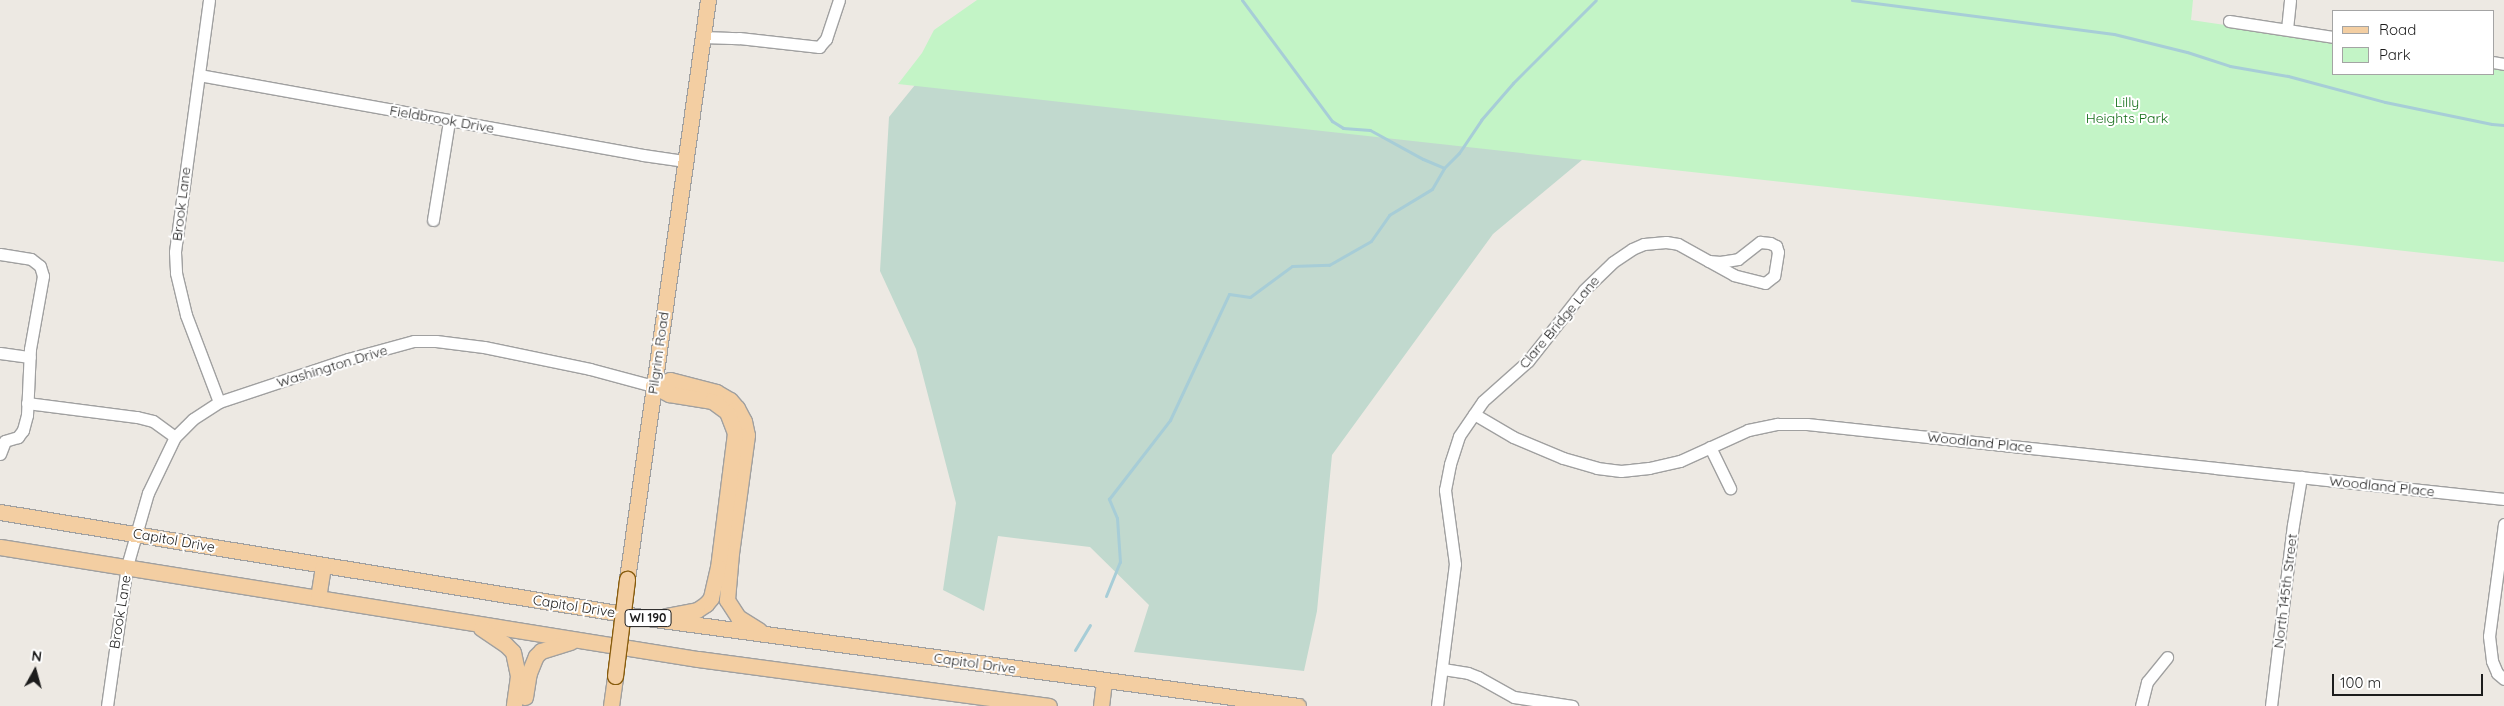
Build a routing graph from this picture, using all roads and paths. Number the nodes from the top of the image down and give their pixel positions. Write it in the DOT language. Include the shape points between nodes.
graph roads {
  1 [pos="209,0"];
  2 [pos="708,0"];
  3 [pos="839,0"];
  4 [pos="2290,0"];
  5 [pos="2229,21"];
  6 [pos="2287,30"];
  7 [pos="702,37"];
  8 [pos="2332,37"];
  9 [pos="199,75"];
  10 [pos="449,121"];
  11 [pos="684,161"];
  12 [pos="433,220"];
  13 [pos="0,254"];
  14 [pos="1709,261"];
  15 [pos="0,353"];
  16 [pos="30,357"];
  17 [pos="653,386"];
  18 [pos="220,402"];
  19 [pos="27,403"];
  20 [pos="1474,414"];
  21 [pos="175,437"];
  22 [pos="1710,447"];
  23 [pos="0,454"];
  24 [pos="2302,477"];
  25 [pos="1730,488"];
  26 [pos="2504,499"];
  27 [pos="0,512"];
  28 [pos="2504,524"];
  29 [pos="136,533"];
  30 [pos="0,546"];
  31 [pos="127,566"];
  32 [pos="323,566"];
  33 [pos="318,598"];
  34 [pos="654,619"];
  35 [pos="476,625"];
  36 [pos="767,635"];
  37 [pos="578,640"];
  38 [pos="2167,657"];
  39 [pos="1443,669"];
  40 [pos="2504,679"];
  41 [pos="1104,681"];
  42 [pos="107,706"];
  43 [pos="514,706"];
  44 [pos="524,706"];
  45 [pos="611,706"];
  46 [pos="1049,706"];
  47 [pos="1102,706"];
  48 [pos="1298,706"];
  49 [pos="1437,706"];
  50 [pos="1572,706"];
  51 [pos="2141,706"];
  52 [pos="2271,706"];
  1 -- 9 [label="street, Brook Lane"];
  2 -- 7 [label="main road, Pilgrim Road"];
  3 -- 7 [label="street" via="826,39 819,47"];
  4 -- 6 [label="street"];
  5 -- 6 [label="street"];
  6 -- 8 [label="street"];
  7 -- 11 [label="main road, Pilgrim Road"];
  9 -- 10 [label="street, Fieldbrook Drive"];
  9 -- 18 [label="street, Brook Lane" via="178,225 176,273 186,315"];
  10 -- 11 [label="street, Fieldbrook Drive"];
  10 -- 12 [label="street"];
  11 -- 17 [label="main road, Pilgrim Road"];
  13 -- 16 [label="street" via="31,259 42,271"];
  14 -- 14 [label="street, Clare Bridge Lane" via="1734,275 1765,283 1774,276 1778,252 1776,246 1760,242 1738,259"];
  14 -- 20 [label="street, Clare Bridge Lane" via="1678,244 1666,242 1632,249 1584,290 1528,361 1483,401"];
  15 -- 16 [label="street"];
  16 -- 19 [label="street"];
  17 -- 18 [label="street, Washington Drive" via="484,347 414,341 348,359"];
  17 -- 34 [label="main road" via="669,394 712,401 727,412 736,433 711,598 696,610"];
  17 -- 36 [label="main road" via="670,380 716,392 734,404 744,421 747,435 726,600 738,617"];
  17 -- 45 [label="main road, Pilgrim Road, bridge"];
  18 -- 21 [label="street, Washington Drive" via="193,419"];
  19 -- 21 [label="street" via="137,417 153,421"];
  19 -- 23 [label="street" via="23,430 18,437 6,441"];
  20 -- 22 [label="street, Woodland Place" via="1535,447 1597,468 1649,468 1680,461"];
  20 -- 39 [label="street, Clare Bridge Lane" via="1454,450 1446,484 1455,564"];
  21 -- 29 [label="street, Brook Lane" via="148,493"];
  22 -- 24 [label="street, Woodland Place" via="1748,430 1777,424 1807,424"];
  22 -- 25 [label="street"];
  24 -- 26 [label="street, Woodland Place"];
  24 -- 52 [label="street, North 145th Street"];
  27 -- 29 [label="main road, Capitol Drive / WI 190"];
  28 -- 40 [label="street" via="2490,636 2492,661"];
  29 -- 31 [label="street, Brook Lane"];
  29 -- 32 [label="main road, Capitol Drive / WI 190"];
  30 -- 31 [label="main road, WI 190"];
  31 -- 33 [label="main road, WI 190"];
  31 -- 42 [label="street, Brook Lane"];
  32 -- 33 [label="main road"];
  32 -- 34 [label="main road, Capitol Drive / WI 190"];
  33 -- 35 [label="main road, WI 190"];
  34 -- 36 [label="main road, Capitol Drive / WI 190"];
  35 -- 37 [label="main road, WI 190"];
  35 -- 43 [label="main road" via="513,652 518,676"];
  36 -- 41 [label="main road, Capitol Drive / WI 190"];
  37 -- 44 [label="main road" via="541,651 536,656 529,673"];
  37 -- 46 [label="main road, WI 190"];
  38 -- 51 [label="street" via="2147,682"];
  39 -- 49 [label="street, Clare Bridge Lane"];
  39 -- 50 [label="street" via="1478,676 1514,697"];
  41 -- 47 [label="main road"];
  41 -- 48 [label="main road, Capitol Drive / WI 190"];
}
